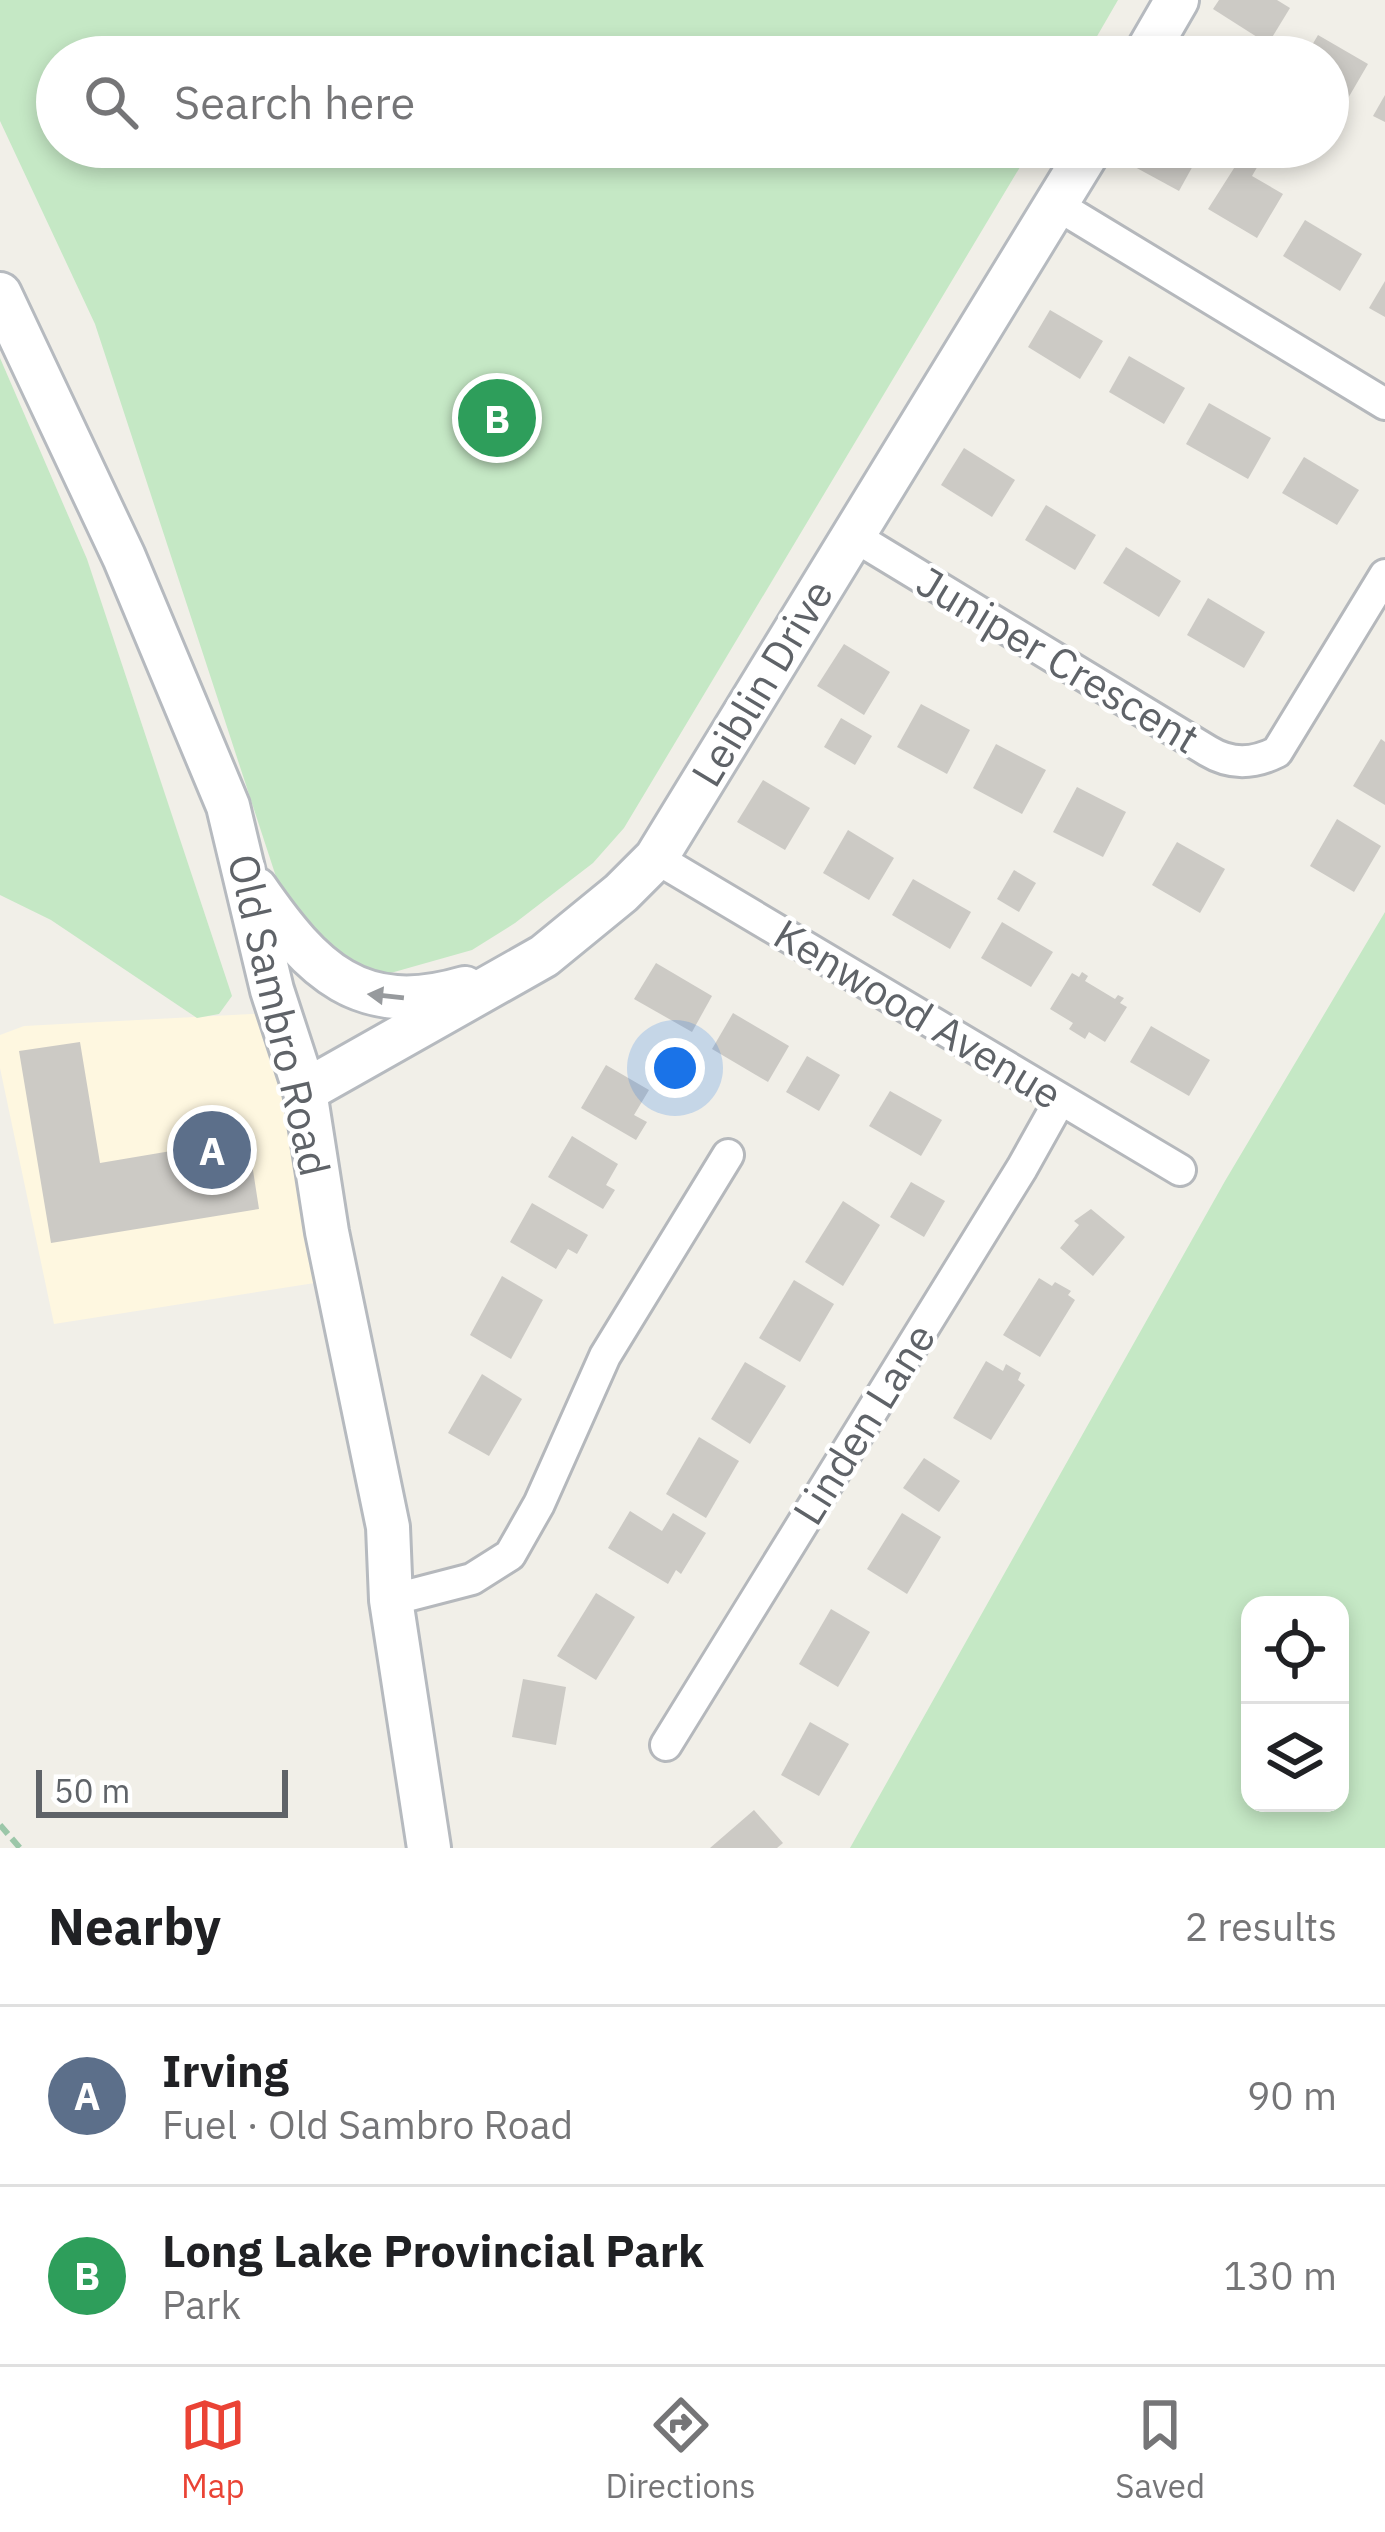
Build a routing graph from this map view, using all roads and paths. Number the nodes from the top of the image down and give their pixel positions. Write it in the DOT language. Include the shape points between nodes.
graph roads {
  1 [pos="1177,0"];
  2 [pos="1156,36"];
  3 [pos="1079,168"];
  4 [pos="1057,205"];
  5 [pos="0,294"];
  6 [pos="1385,404"];
  7 [pos="852,535"];
  8 [pos="1385,575"];
  9 [pos="656,858"];
  10 [pos="247,876"];
  11 [pos="538,959"];
  12 [pos="305,1091"];
  13 [pos="1060,1100"];
  14 [pos="728,1155"];
  15 [pos="1180,1170"];
  16 [pos="391,1600"];
  17 [pos="666,1745"];
  18 [pos="0,1825"];
  19 [pos="20,1848"];
  20 [pos="428,1848"];
  1 -- 2 [label="main road"];
  3 -- 4 [label="main road, Leiblin Drive"];
  4 -- 6 [label="street"];
  4 -- 7 [label="main road, Leiblin Drive"];
  5 -- 10 [label="main road, Old Sambro Road" via="124,557 228,806"];
  7 -- 8 [label="street, Juniper Crescent" via="1231,761 1268,757 1286,741"];
  7 -- 9 [label="main road, Leiblin Drive"];
  9 -- 11 [label="main road, Leiblin Drive"];
  9 -- 13 [label="street, Kenwood Avenue"];
  11 -- 10 [label="main road, one-way" via="450,993 362,993 323,970"];
  10 -- 12 [label="main road, Old Sambro Road"];
  11 -- 12 [label="main road, Leiblin Drive"];
  12 -- 16 [label="main road, Old Sambro Road" via="388,1527"];
  13 -- 15 [label="street, Kenwood Avenue"];
  13 -- 17 [label="street, Linden Lane"];
  14 -- 16 [label="street" via="605,1356 509,1556 472,1579"];
  16 -- 20 [label="main road, Old Sambro Road"];
  18 -- 19 [label="path"];
}
